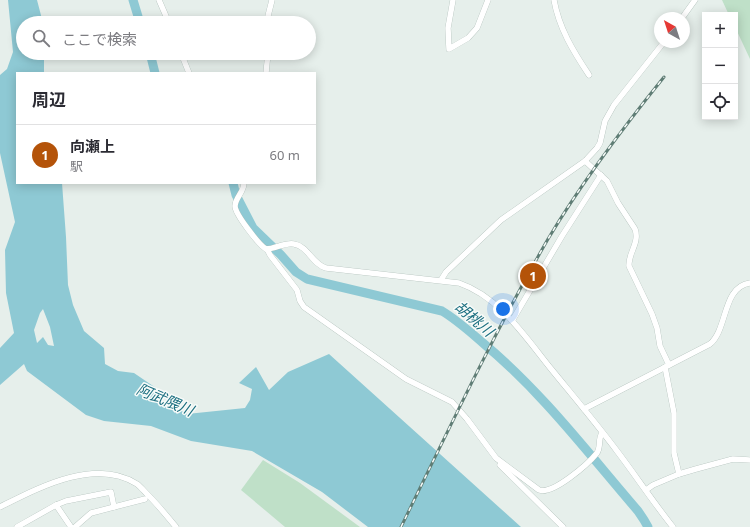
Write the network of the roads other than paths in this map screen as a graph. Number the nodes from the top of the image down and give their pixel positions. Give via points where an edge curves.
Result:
1 (159, 0) edge
2 (272, 0) edge
3 (453, 0) edge
4 (488, 0) edge
5 (554, 0) edge
6 (695, 0) edge
7 (686, 12) edge
8 (165, 16) edge
9 (268, 16) edge
10 (659, 48) edge
11 (184, 60) edge
12 (267, 60) edge
13 (189, 72) edge
14 (266, 72) edge
15 (589, 75) dead end
16 (585, 161) junction
17 (601, 175) junction
18 (244, 184) edge
19 (269, 249) junction
20 (441, 280) junction
21 (750, 283) edge
22 (512, 321) junction
23 (667, 366) junction
24 (584, 409) junction
25 (602, 433) junction
26 (496, 458) junction
27 (750, 460) edge
28 (679, 474) junction
29 (646, 490) junction
30 (145, 499) dead end
31 (56, 505) junction
32 (0, 507) edge
33 (114, 507) junction
34 (17, 527) edge
35 (71, 527) edge
36 (75, 527) edge
37 (176, 527) edge
38 (563, 527) edge
39 (673, 527) edge

1 - 8 street
2 - 9 street
3 - 4 street via 448,28 449,49 468,38 477,28
5 - 15 street via 558,20 566,38
6 - 7 street
10 - 16 street via 614,105 605,121 597,148
11 - 13 street
12 - 14 street
16 - 17 street
16 - 20 street via 501,220 446,272
17 - 22 street
17 - 23 street via 637,233 629,266 652,314
18 - 19 street via 236,202 236,209 259,244
19 - 20 street via 290,243 299,245 317,264 326,268
19 - 26 street via 270,255 297,290 304,307 406,379 452,402
20 - 22 street via 469,287
21 - 23 street via 733,293 718,334 712,343
22 - 24 street
23 - 24 street
23 - 28 street via 674,414 674,453
24 - 25 street
25 - 26 street via 596,453 562,484 547,492 536,489
25 - 29 street
26 - 38 street
27 - 28 street via 734,459
28 - 29 street
29 - 39 street
30 - 33 street
31 - 33 street via 111,492
31 - 34 street
31 - 35 street
32 - 37 street via 49,484 70,478 113,474 137,484
33 - 36 street via 91,513

